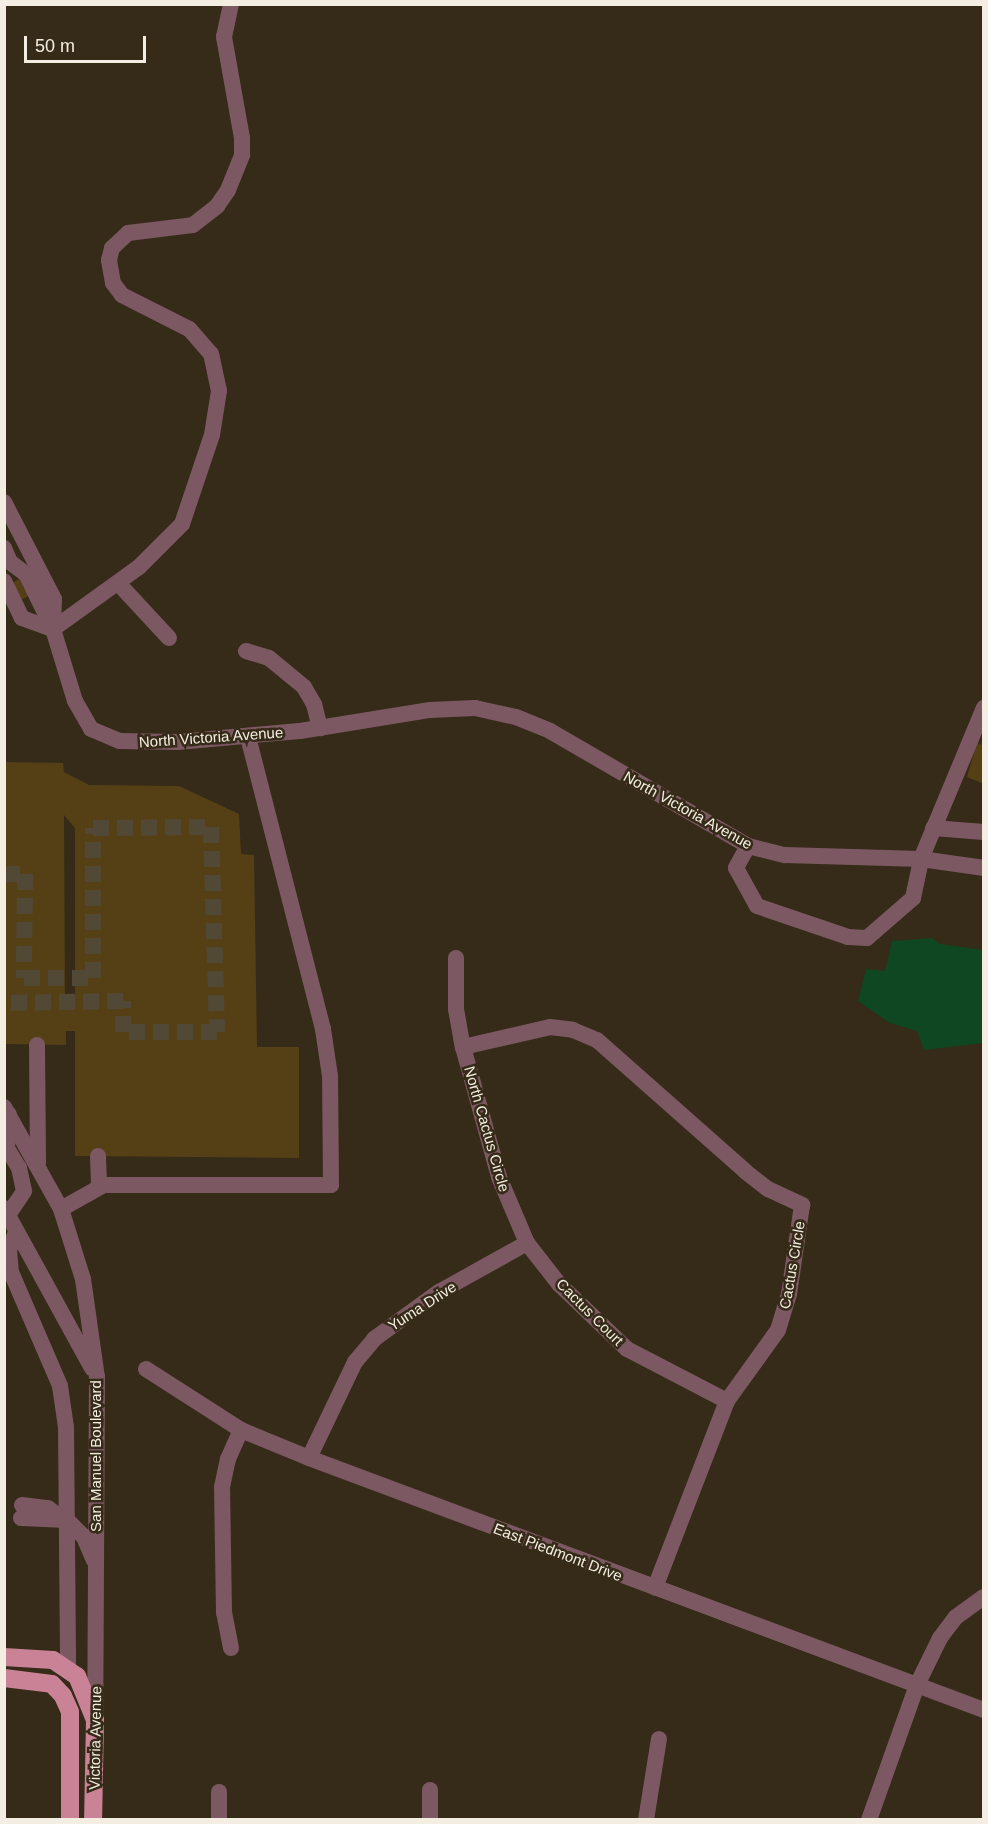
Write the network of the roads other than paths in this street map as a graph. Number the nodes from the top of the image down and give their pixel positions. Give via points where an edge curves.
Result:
1 (231, 4) edge
2 (5, 503) edge
3 (7, 555) edge
4 (4, 580) edge
5 (118, 583) junction
6 (53, 629) junction
7 (169, 638) dead end
8 (246, 651) dead end
9 (984, 708) edge
10 (320, 728) junction
11 (248, 736) junction
12 (933, 828) junction
13 (984, 832) edge
14 (748, 846) junction
15 (921, 859) junction
16 (984, 868) edge
17 (456, 958) dead end
18 (37, 1045) dead end
19 (463, 1047) junction
20 (7, 1110) edge
21 (98, 1156) dead end
22 (38, 1164) junction
23 (99, 1187) junction
24 (61, 1209) junction
25 (6, 1211) edge
26 (16, 1232) junction
27 (527, 1243) junction
28 (146, 1369) dead end
29 (97, 1377) junction
30 (727, 1401) junction
31 (241, 1430) junction
32 (309, 1458) junction
33 (22, 1512) dead end
34 (64, 1518) junction
35 (97, 1566) junction
36 (655, 1588) junction
37 (984, 1597) edge
38 (231, 1648) dead end
39 (4, 1657) edge
40 (97, 1657) joint
41 (60, 1663) junction
42 (4, 1678) edge
43 (917, 1685) junction
44 (984, 1710) edge
45 (95, 1720) junction
46 (659, 1739) dead end
47 (430, 1790) dead end
48 (219, 1792) dead end
49 (69, 1820) edge
50 (93, 1820) edge
51 (219, 1820) edge
52 (430, 1820) edge
53 (646, 1820) edge
54 (869, 1820) edge

1 - 5 street via 225,45 242,155 228,190 217,206 193,225 128,233 112,248 109,260 113,283 122,295 189,329 201,340 216,368 219,391 212,435 182,524
2 - 6 street via 54,599
3 - 4 street
3 - 6 street via 26,574
4 - 6 street via 22,618
5 - 6 street
5 - 7 street
6 - 11 street, North Victoria Avenue via 75,701 91,729 119,741 141,744
8 - 10 street via 269,658 304,687 314,704
9 - 12 street
10 - 11 street, North Victoria Avenue
10 - 14 street, North Victoria Avenue via 430,710 475,708 516,717 550,731
11 - 23 street via 323,1029 330,1076 331,1185
12 - 13 street
12 - 15 street
14 - 15 street, North Victoria Avenue via 785,855
14 - 15 street via 736,868 757,906 848,937 867,938 913,898
15 - 16 street, North Victoria Avenue
17 - 19 street, North Cactus Circle via 456,1009
18 - 22 street
19 - 27 street, North Cactus Circle via 499,1177
19 - 30 street, Cactus Circle via 550,1027 573,1030 597,1040 746,1172 768,1189 802,1205 789,1294 778,1330
20 - 22 street
20 - 25 street via 7,1148 19,1168 24,1191
21 - 23 street
22 - 24 street
23 - 24 street
24 - 29 street via 83,1279
25 - 26 street, San Manuel Boulevard
26 - 29 street, San Manuel Boulevard
26 - 34 street via 9,1250 11,1272 60,1386 66,1427
27 - 30 street, Cactus Court via 560,1284 627,1349 682,1382
27 - 32 street, Yuma Drive via 439,1292 374,1339 355,1362
28 - 31 street, East Piedmont Drive
29 - 35 street, San Manuel Boulevard
30 - 36 street, Cactus Circle
31 - 32 street, East Piedmont Drive
31 - 38 street via 228,1459 222,1487 224,1613
32 - 36 street, East Piedmont Drive
33 - 34 street via 46,1520
34 - 35 street via 84,1537
34 - 41 street
35 - 40 street, San Manuel Boulevard
36 - 43 street, East Piedmont Drive
37 - 43 street via 956,1617 940,1638
39 - 41 main road
40 - 45 street, Victoria Avenue
41 - 45 main road via 77,1676
42 - 49 main road, Victoria Avenue via 52,1684 63,1696 70,1712
43 - 44 street, East Piedmont Drive
43 - 54 street
45 - 50 main road, Victoria Avenue
46 - 53 street
47 - 52 street
48 - 51 street

